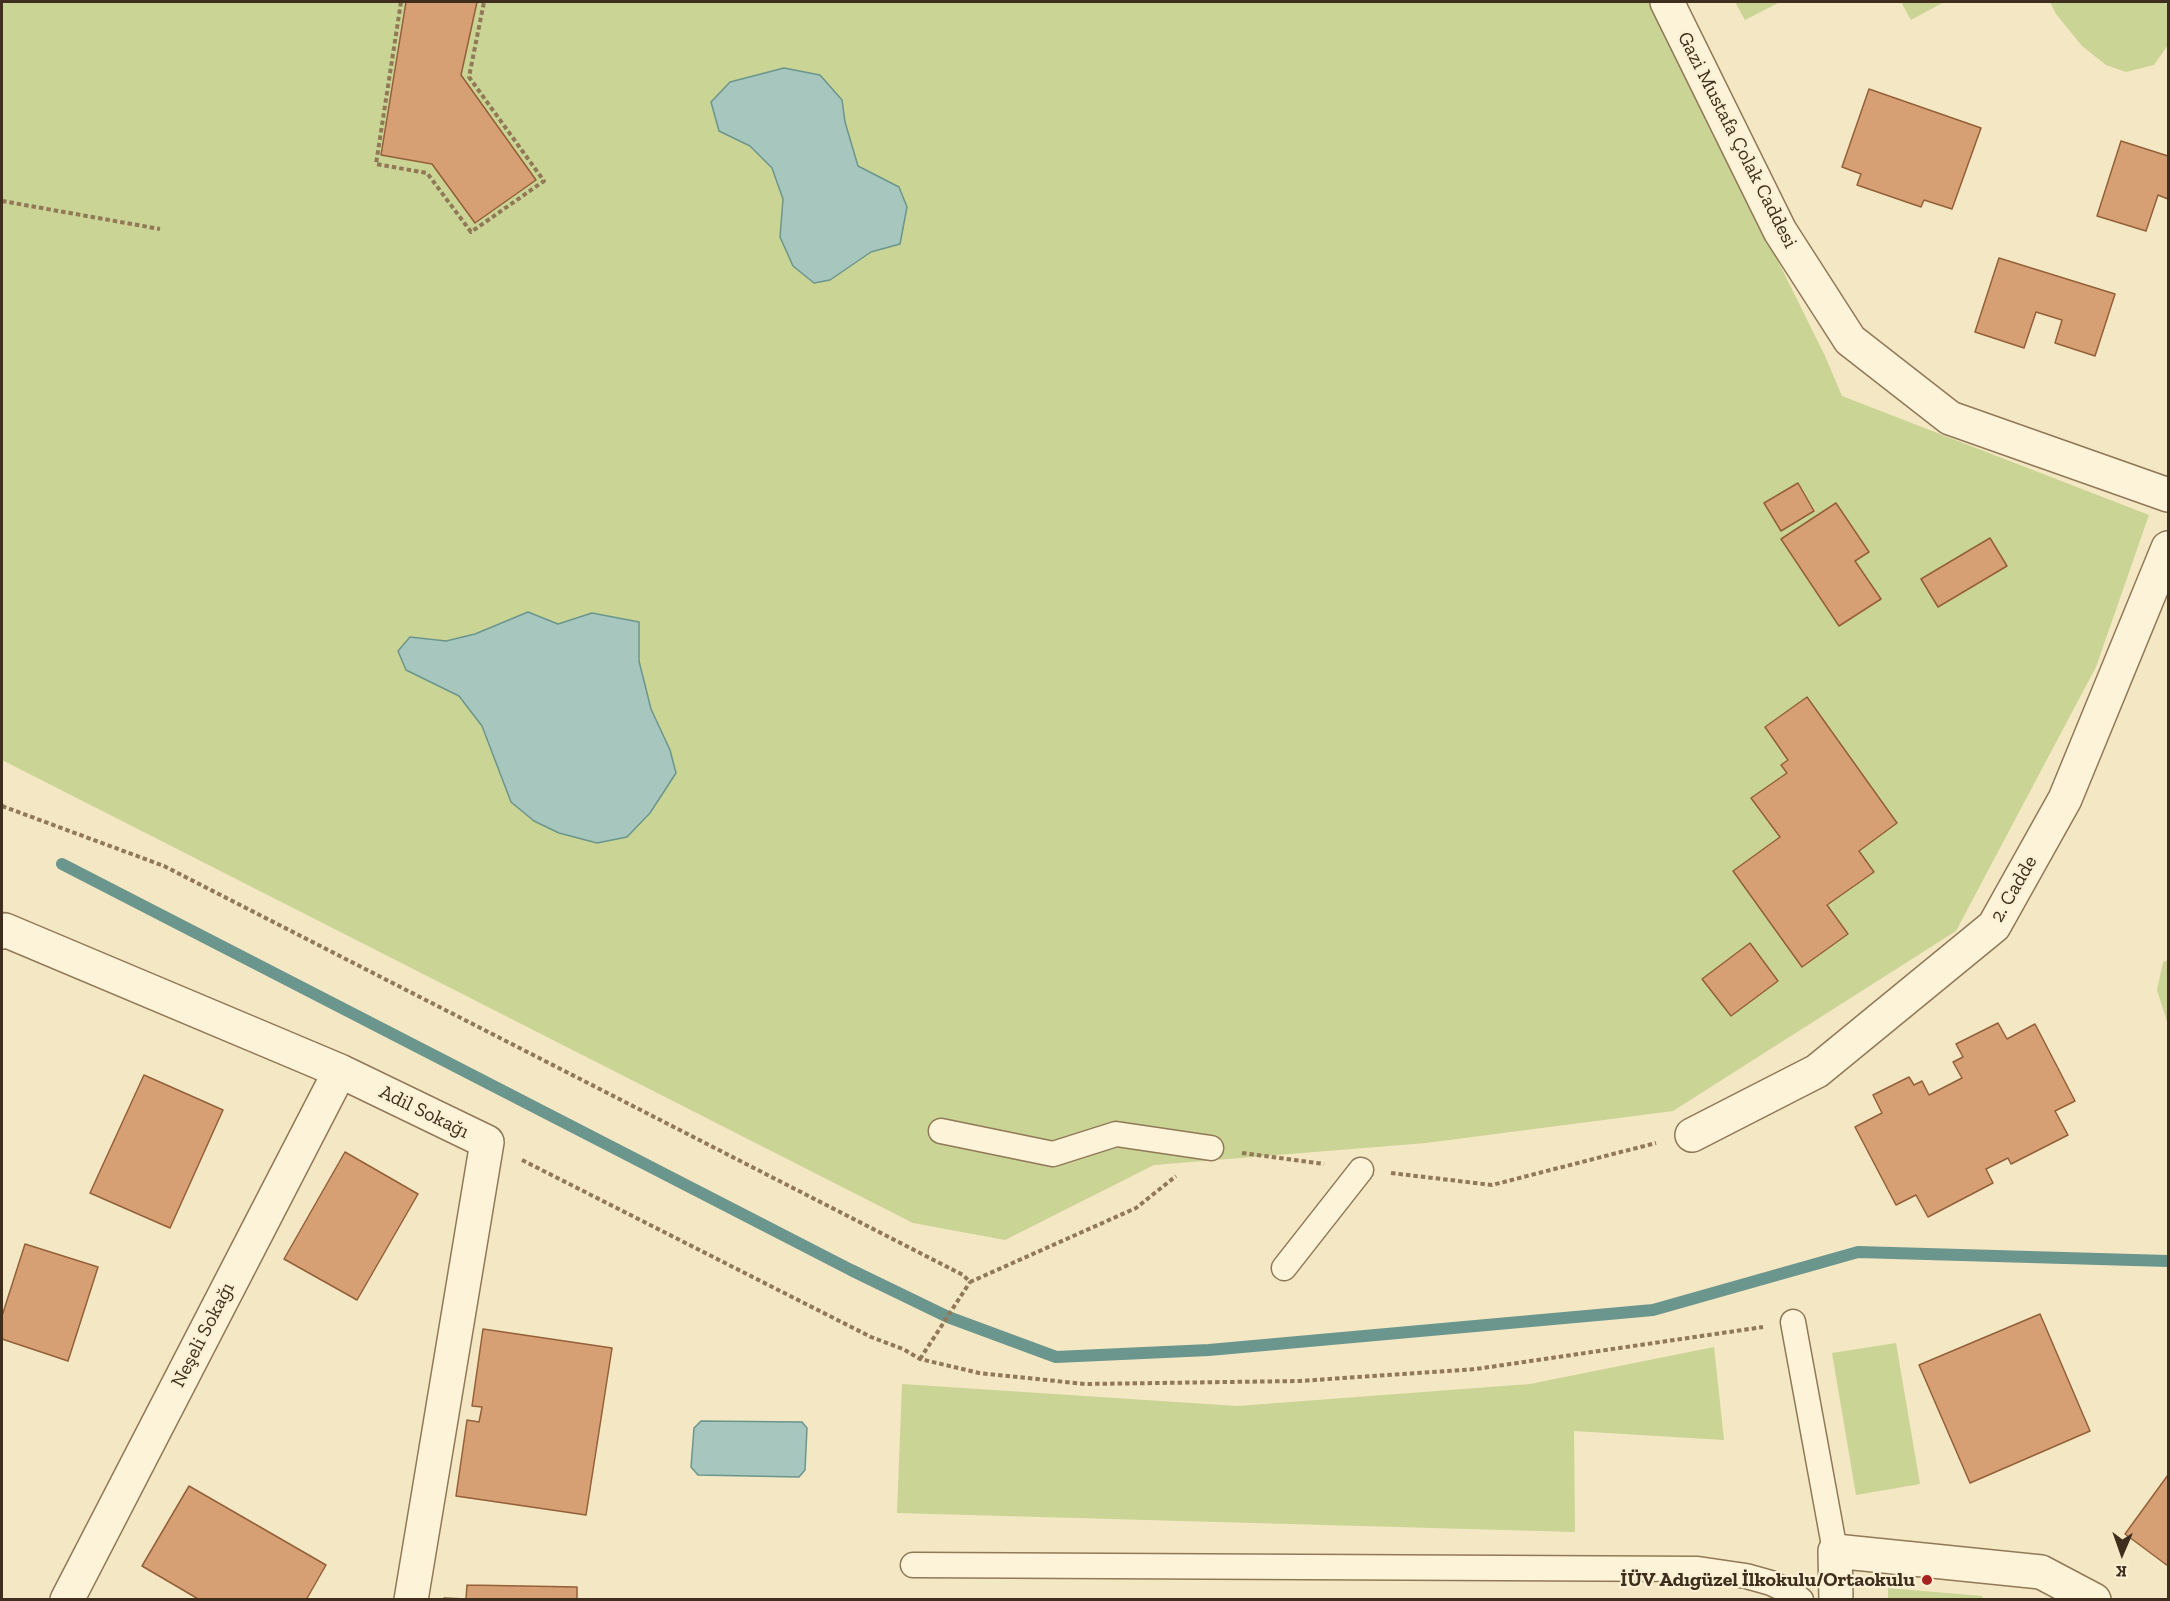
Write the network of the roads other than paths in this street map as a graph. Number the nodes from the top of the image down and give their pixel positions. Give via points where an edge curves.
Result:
1 (1667, 2) edge
2 (2169, 495) edge
3 (2169, 548) edge
4 (2, 932) edge
5 (340, 1071) junction
6 (941, 1131) dead end
7 (1692, 1134) road end
8 (1211, 1148) road end
9 (1361, 1170) road end
10 (1284, 1268) dead end
11 (1794, 1322) road end
12 (1835, 1551) junction
13 (913, 1565) dead end
14 (67, 1599) edge
15 (411, 1599) edge
16 (1802, 1599) edge
17 (1836, 1599) edge
18 (2094, 1599) edge

1 - 2 street, Gazi Mustafa Çolak Caddesi via 1780,231 1850,340 1950,418
3 - 7 street, 2. Cadde via 2065,800 1994,926 1817,1071
4 - 5 street, Adil Sokağı
5 - 14 street, Neşeli Sokağı
5 - 15 street, Adil Sokağı via 487,1142
6 - 8 lane via 1053,1154 1116,1134
9 - 10 lane
11 - 12 lane
12 - 17 street
12 - 18 street via 2041,1572
13 - 16 lane via 1698,1569 1762,1581

